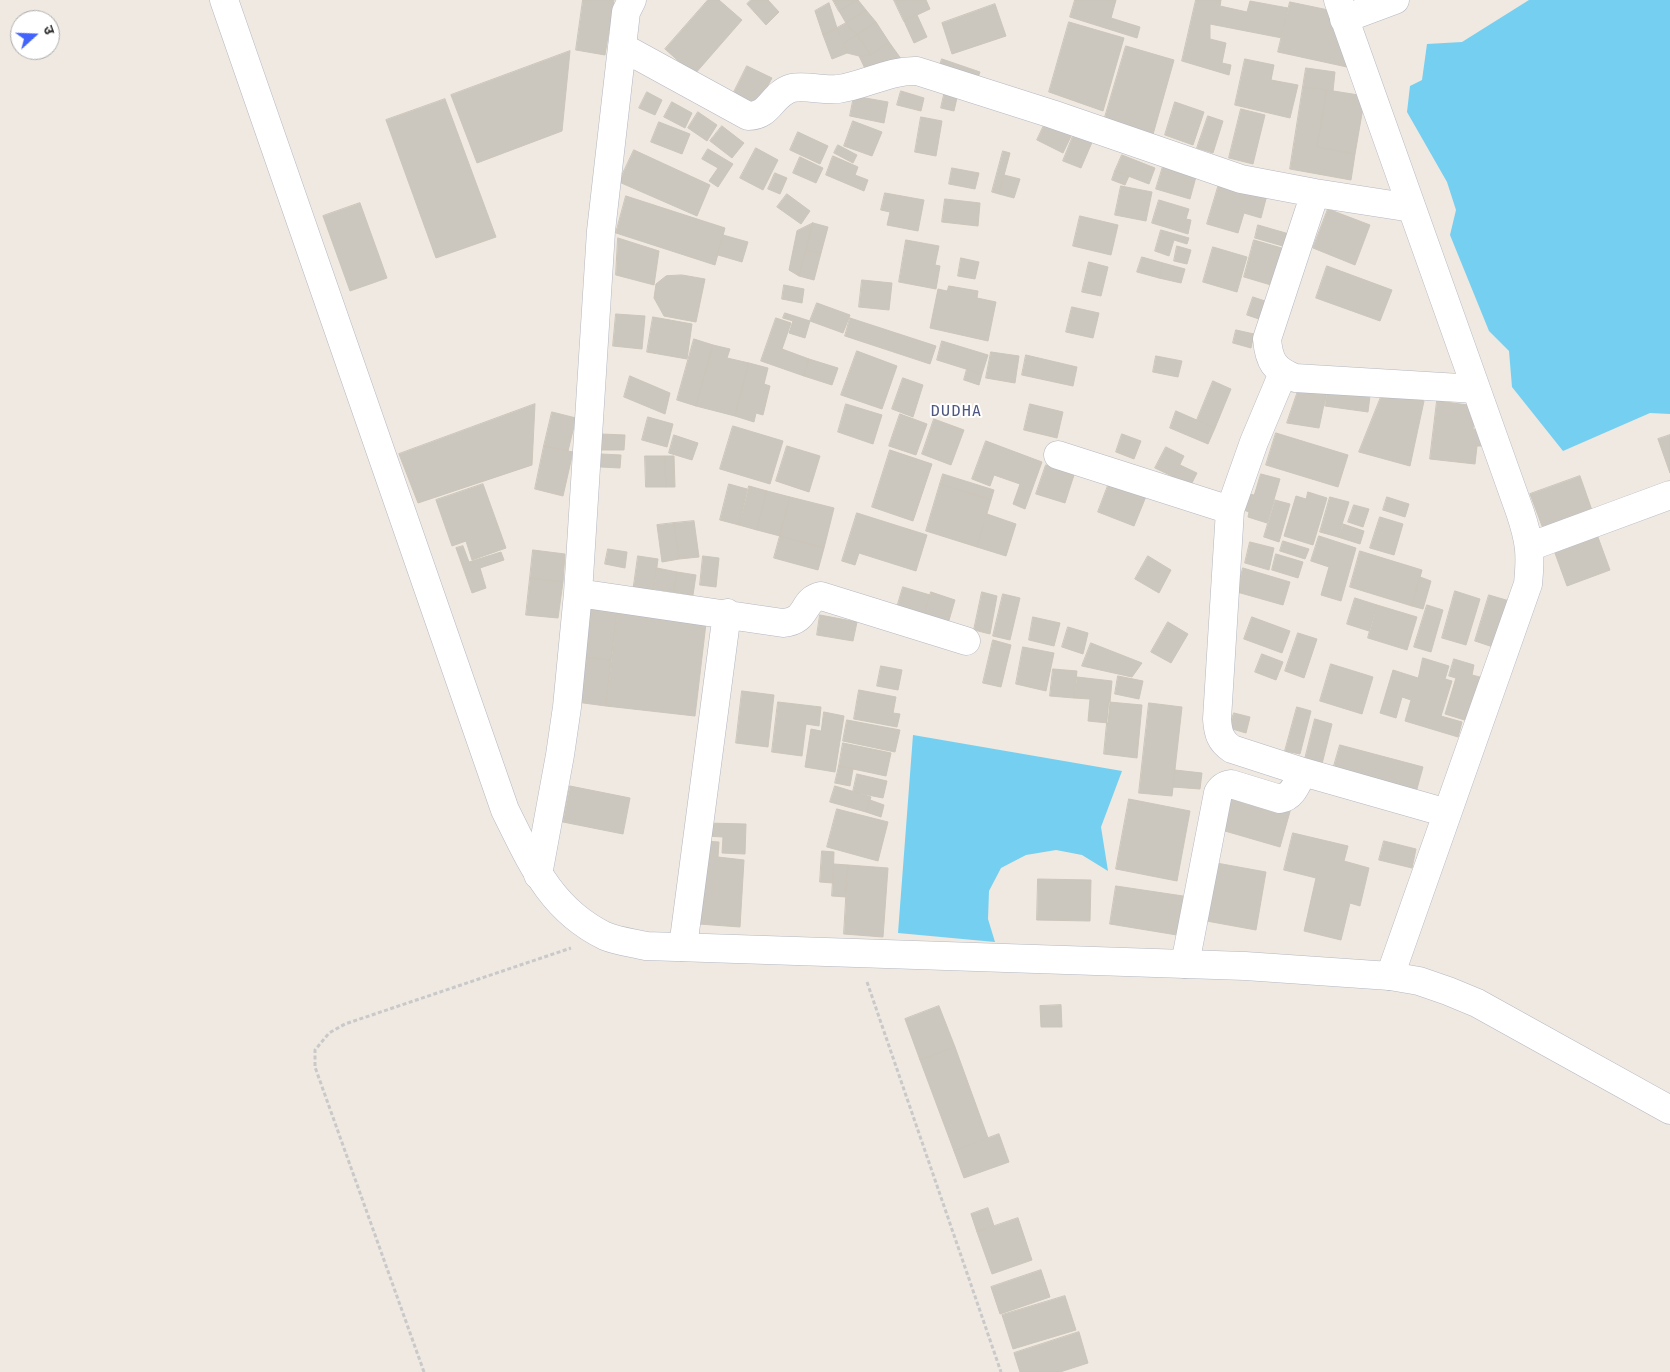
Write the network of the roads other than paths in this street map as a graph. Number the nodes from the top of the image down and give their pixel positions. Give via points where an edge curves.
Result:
1 (224, 0) edge
2 (632, 0) edge
3 (1395, 0) edge
4 (1341, 10) edge
5 (622, 47) junction
6 (1314, 193) junction
7 (1412, 208) junction
8 (1283, 373) junction
9 (1476, 389) junction
10 (1058, 455) dead end
11 (1670, 496) edge
12 (1230, 510) junction
13 (1529, 547) junction
14 (578, 593) junction
15 (727, 614) junction
16 (966, 641) dead end
17 (1303, 772) junction
18 (1447, 814) junction
19 (538, 874) junction
20 (683, 946) junction
21 (1185, 964) junction
22 (1390, 976) junction
23 (1670, 1110) edge

1 - 19 street via 505,810
2 - 5 street via 626,12
3 - 4 street
4 - 7 street
5 - 6 street via 748,116 763,112 778,95 794,88 851,87 903,70 917,71 1241,179
5 - 14 street via 601,231
6 - 7 street
6 - 8 street via 1267,339 1273,364
7 - 9 street
8 - 9 street via 1295,378
8 - 12 street
9 - 13 street via 1525,527
10 - 12 street
11 - 13 street
12 - 17 street via 1218,733 1223,743 1232,749
13 - 18 street via 1528,584
14 - 15 street
14 - 19 street via 567,707
15 - 16 street via 790,622 798,619 810,601 821,596
15 - 20 street
17 - 18 street
17 - 21 street via 1293,792 1280,799 1231,784 1220,789
18 - 22 street
19 - 20 street via 572,916 606,936 646,946
20 - 21 street
21 - 22 street
22 - 23 street via 1441,988 1477,1003

